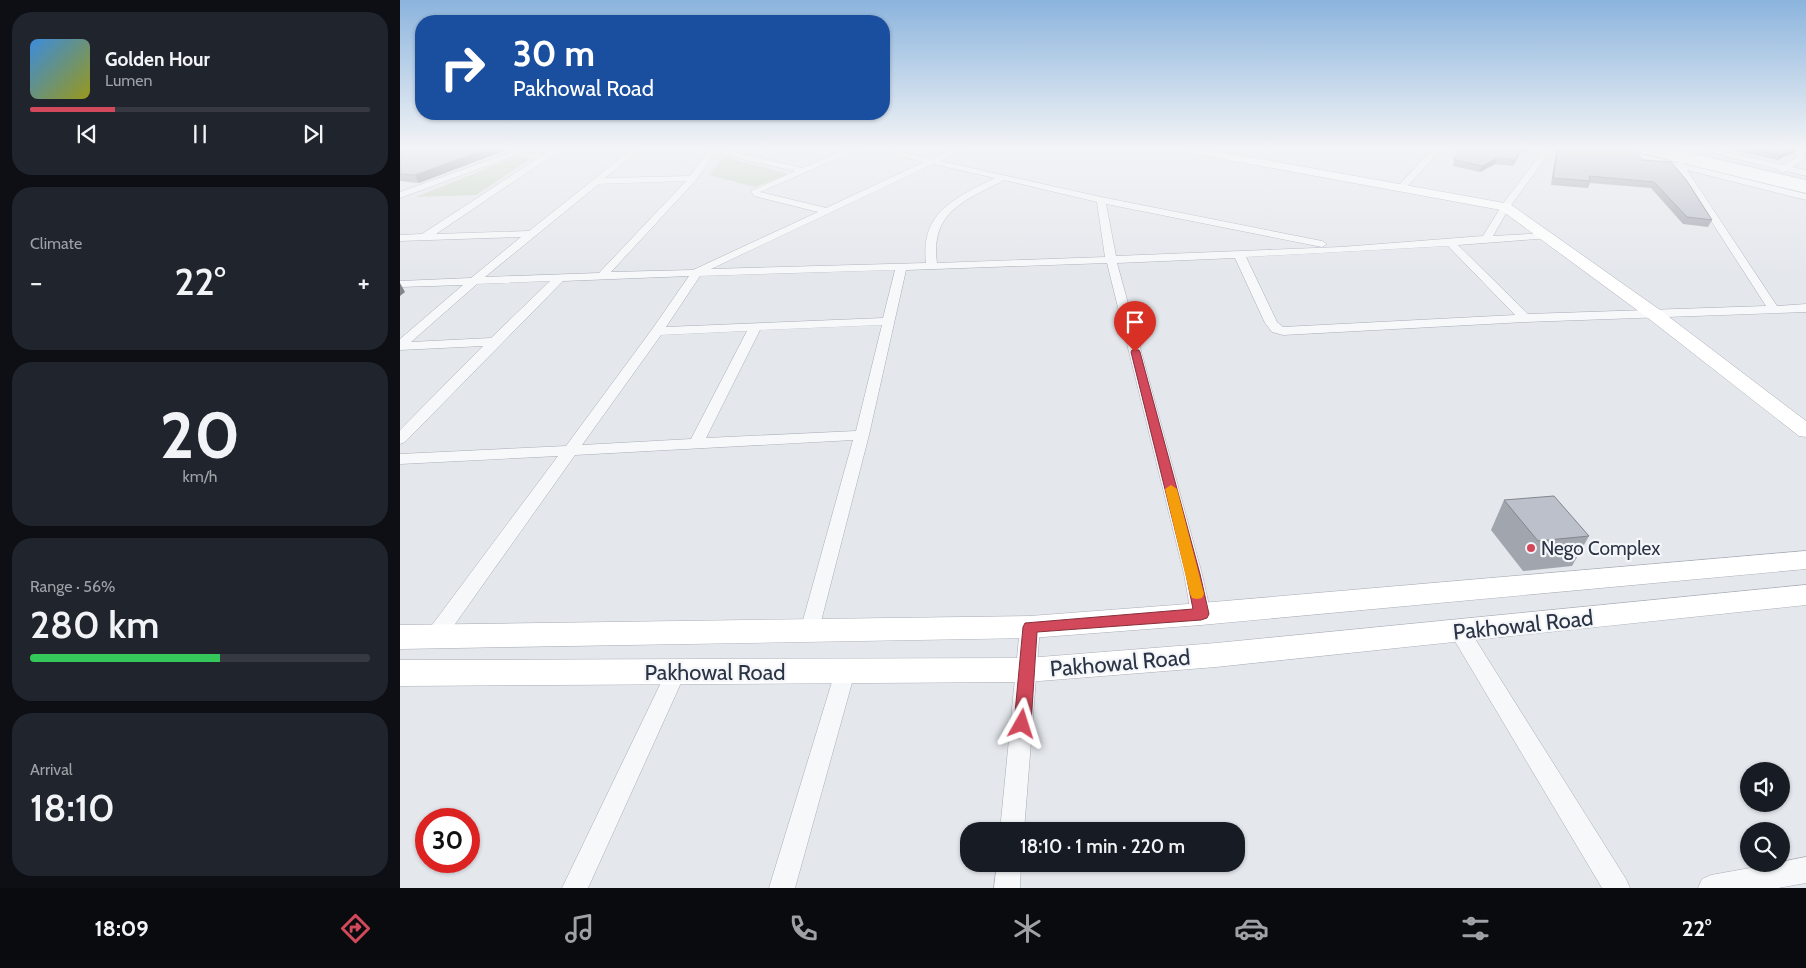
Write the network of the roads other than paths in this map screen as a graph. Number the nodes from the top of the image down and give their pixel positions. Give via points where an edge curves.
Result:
1 (495, 190) edge
2 (585, 190) edge
3 (682, 190) edge
4 (756, 190) edge
5 (871, 190) edge
6 (979, 190) edge
7 (1058, 190) edge
8 (1414, 190) edge
9 (1517, 190) edge
10 (1698, 190) edge
11 (1101, 200) junction
12 (1505, 207) junction
13 (827, 211) junction
14 (531, 234) junction
15 (1546, 236) junction
16 (400, 238) edge
17 (424, 238) junction
18 (1486, 240) junction
19 (1450, 242) junction
20 (1346, 249) junction
21 (1239, 254) junction
22 (1111, 260) junction
23 (932, 266) junction
24 (901, 267) junction
25 (697, 272) junction
26 (604, 275) junction
27 (560, 277) junction
28 (475, 280) junction
29 (400, 284) edge
30 (1806, 308) edge
31 (1774, 310) junction
32 (1654, 314) junction
33 (1525, 318) junction
34 (888, 321) junction
35 (755, 327) junction
36 (657, 331) junction
37 (494, 342) junction
38 (400, 346) edge
39 (1806, 431) edge
40 (862, 435) junction
41 (400, 439) edge
42 (696, 444) junction
43 (571, 450) junction
44 (400, 459) edge
45 (1806, 560) edge
46 (1806, 595) edge
47 (1201, 614) junction
48 (1030, 627) junction
49 (810, 632) junction
50 (1460, 632) junction
51 (436, 635) junction
52 (400, 636) edge
53 (1027, 670) junction
54 (676, 672) junction
55 (845, 672) junction
56 (400, 673) edge
57 (1013, 822) edge
58 (1806, 870) edge
59 (1008, 872) edge
60 (1766, 882) edge
61 (575, 888) edge
62 (782, 888) edge
63 (1007, 888) edge
64 (1617, 888) edge
65 (1710, 888) edge

1 - 17 street
2 - 14 street
3 - 26 street
4 - 13 street via 754,192
5 - 13 street
6 - 23 street via 943,211 932,229 929,254
7 - 11 street
8 - 12 street
9 - 12 street
10 - 31 street
11 - 20 street
11 - 22 street
12 - 15 street
12 - 18 street
13 - 25 street
14 - 17 street
14 - 28 street
15 - 18 street
15 - 32 street
16 - 17 street
18 - 19 street
19 - 20 street
19 - 33 street
20 - 21 street
21 - 22 street
21 - 33 street via 1271,323 1284,331
22 - 23 street
22 - 47 street
23 - 24 street
24 - 25 street
24 - 34 street
25 - 26 street
25 - 36 street
26 - 27 street
27 - 28 street
27 - 37 street
28 - 29 street
28 - 38 street
30 - 31 street
31 - 32 street
32 - 33 street
32 - 39 street
34 - 35 street
34 - 40 street
35 - 36 street
35 - 42 street
36 - 43 street
37 - 38 street
37 - 41 street
40 - 42 street
40 - 49 street
42 - 43 street
43 - 44 street
43 - 51 street
45 - 47 street, Pakhowal Road
46 - 50 street, Pakhowal Road
47 - 48 street, Pakhowal Road
48 - 49 street, Pakhowal Road
48 - 53 street
49 - 51 street, Pakhowal Road
50 - 53 street, Pakhowal Road
50 - 64 street
51 - 52 street, Pakhowal Road
53 - 55 street, Pakhowal Road
53 - 57 street
54 - 55 street, Pakhowal Road
54 - 56 street, Pakhowal Road
54 - 61 street
55 - 62 street
58 - 60 street
59 - 63 street
60 - 65 street

